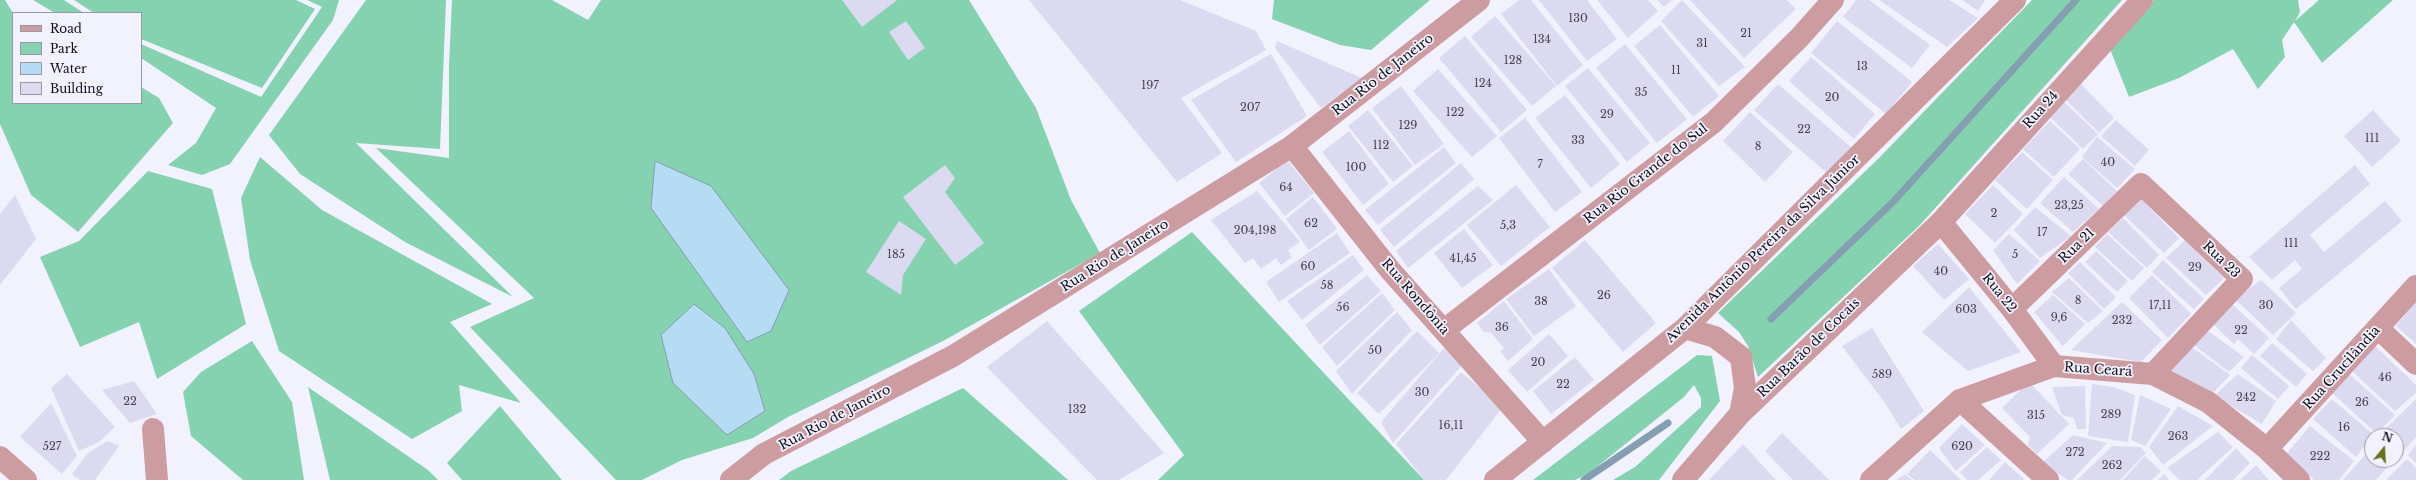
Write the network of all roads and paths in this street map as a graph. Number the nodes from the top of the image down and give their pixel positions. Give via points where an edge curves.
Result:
1 (1479, 0) edge
2 (1833, 0) edge
3 (2015, 0) edge
4 (2142, 0) edge
5 (1292, 146) junction
6 (2141, 184) joint
7 (1941, 222) junction
8 (2416, 286) edge
9 (2012, 309) junction
10 (1685, 328) junction
11 (2378, 328) junction
12 (1444, 330) junction
13 (2416, 364) edge
14 (2054, 366) junction
15 (2153, 374) junction
16 (1960, 400) junction
17 (1740, 414) junction
18 (154, 428) dead end
19 (1543, 442) junction
20 (2267, 449) junction
21 (0, 456) edge
22 (26, 480) edge
23 (157, 480) edge
24 (731, 480) edge
25 (1495, 480) edge
26 (1683, 480) edge
27 (1870, 480) edge
28 (2048, 480) edge
29 (2299, 480) edge

1 - 5 street, Rua Rio de Janeiro
2 - 12 street, Rua Rio Grande do Sul via 1800,37 1714,122
3 - 10 street, Avenida Antônio Pereira da Silva Júnior
4 - 7 street, Rua 24
5 - 12 street, Rua Rondônia via 1390,270
5 - 24 street, Rua Rio de Janeiro via 953,356 764,454
6 - 9 street, Rua 21
6 - 15 street, Rua 23 via 2242,279
7 - 9 street, Rua 22
7 - 17 street, Rua Barão de Cocais
8 - 11 street, Rua Crucilândia
9 - 14 street, Rua 22
10 - 17 street via 1715,337 1740,357 1745,388
10 - 19 street, Avenida Antônio Pereira da Silva Júnior
11 - 13 street
11 - 20 street, Rua Crucilândia
12 - 19 street, Rua Rondônia
14 - 15 street, Rua Ceará
14 - 16 street, Rua Ceará
15 - 20 street, Rua Ceará via 2208,402
16 - 27 street, Rua Ceará
16 - 28 street
17 - 26 street, Rua Barão de Cocais
18 - 23 street
19 - 25 street, Avenida Antônio Pereira da Silva Júnior
20 - 29 street, Rua Ceará
21 - 22 street

